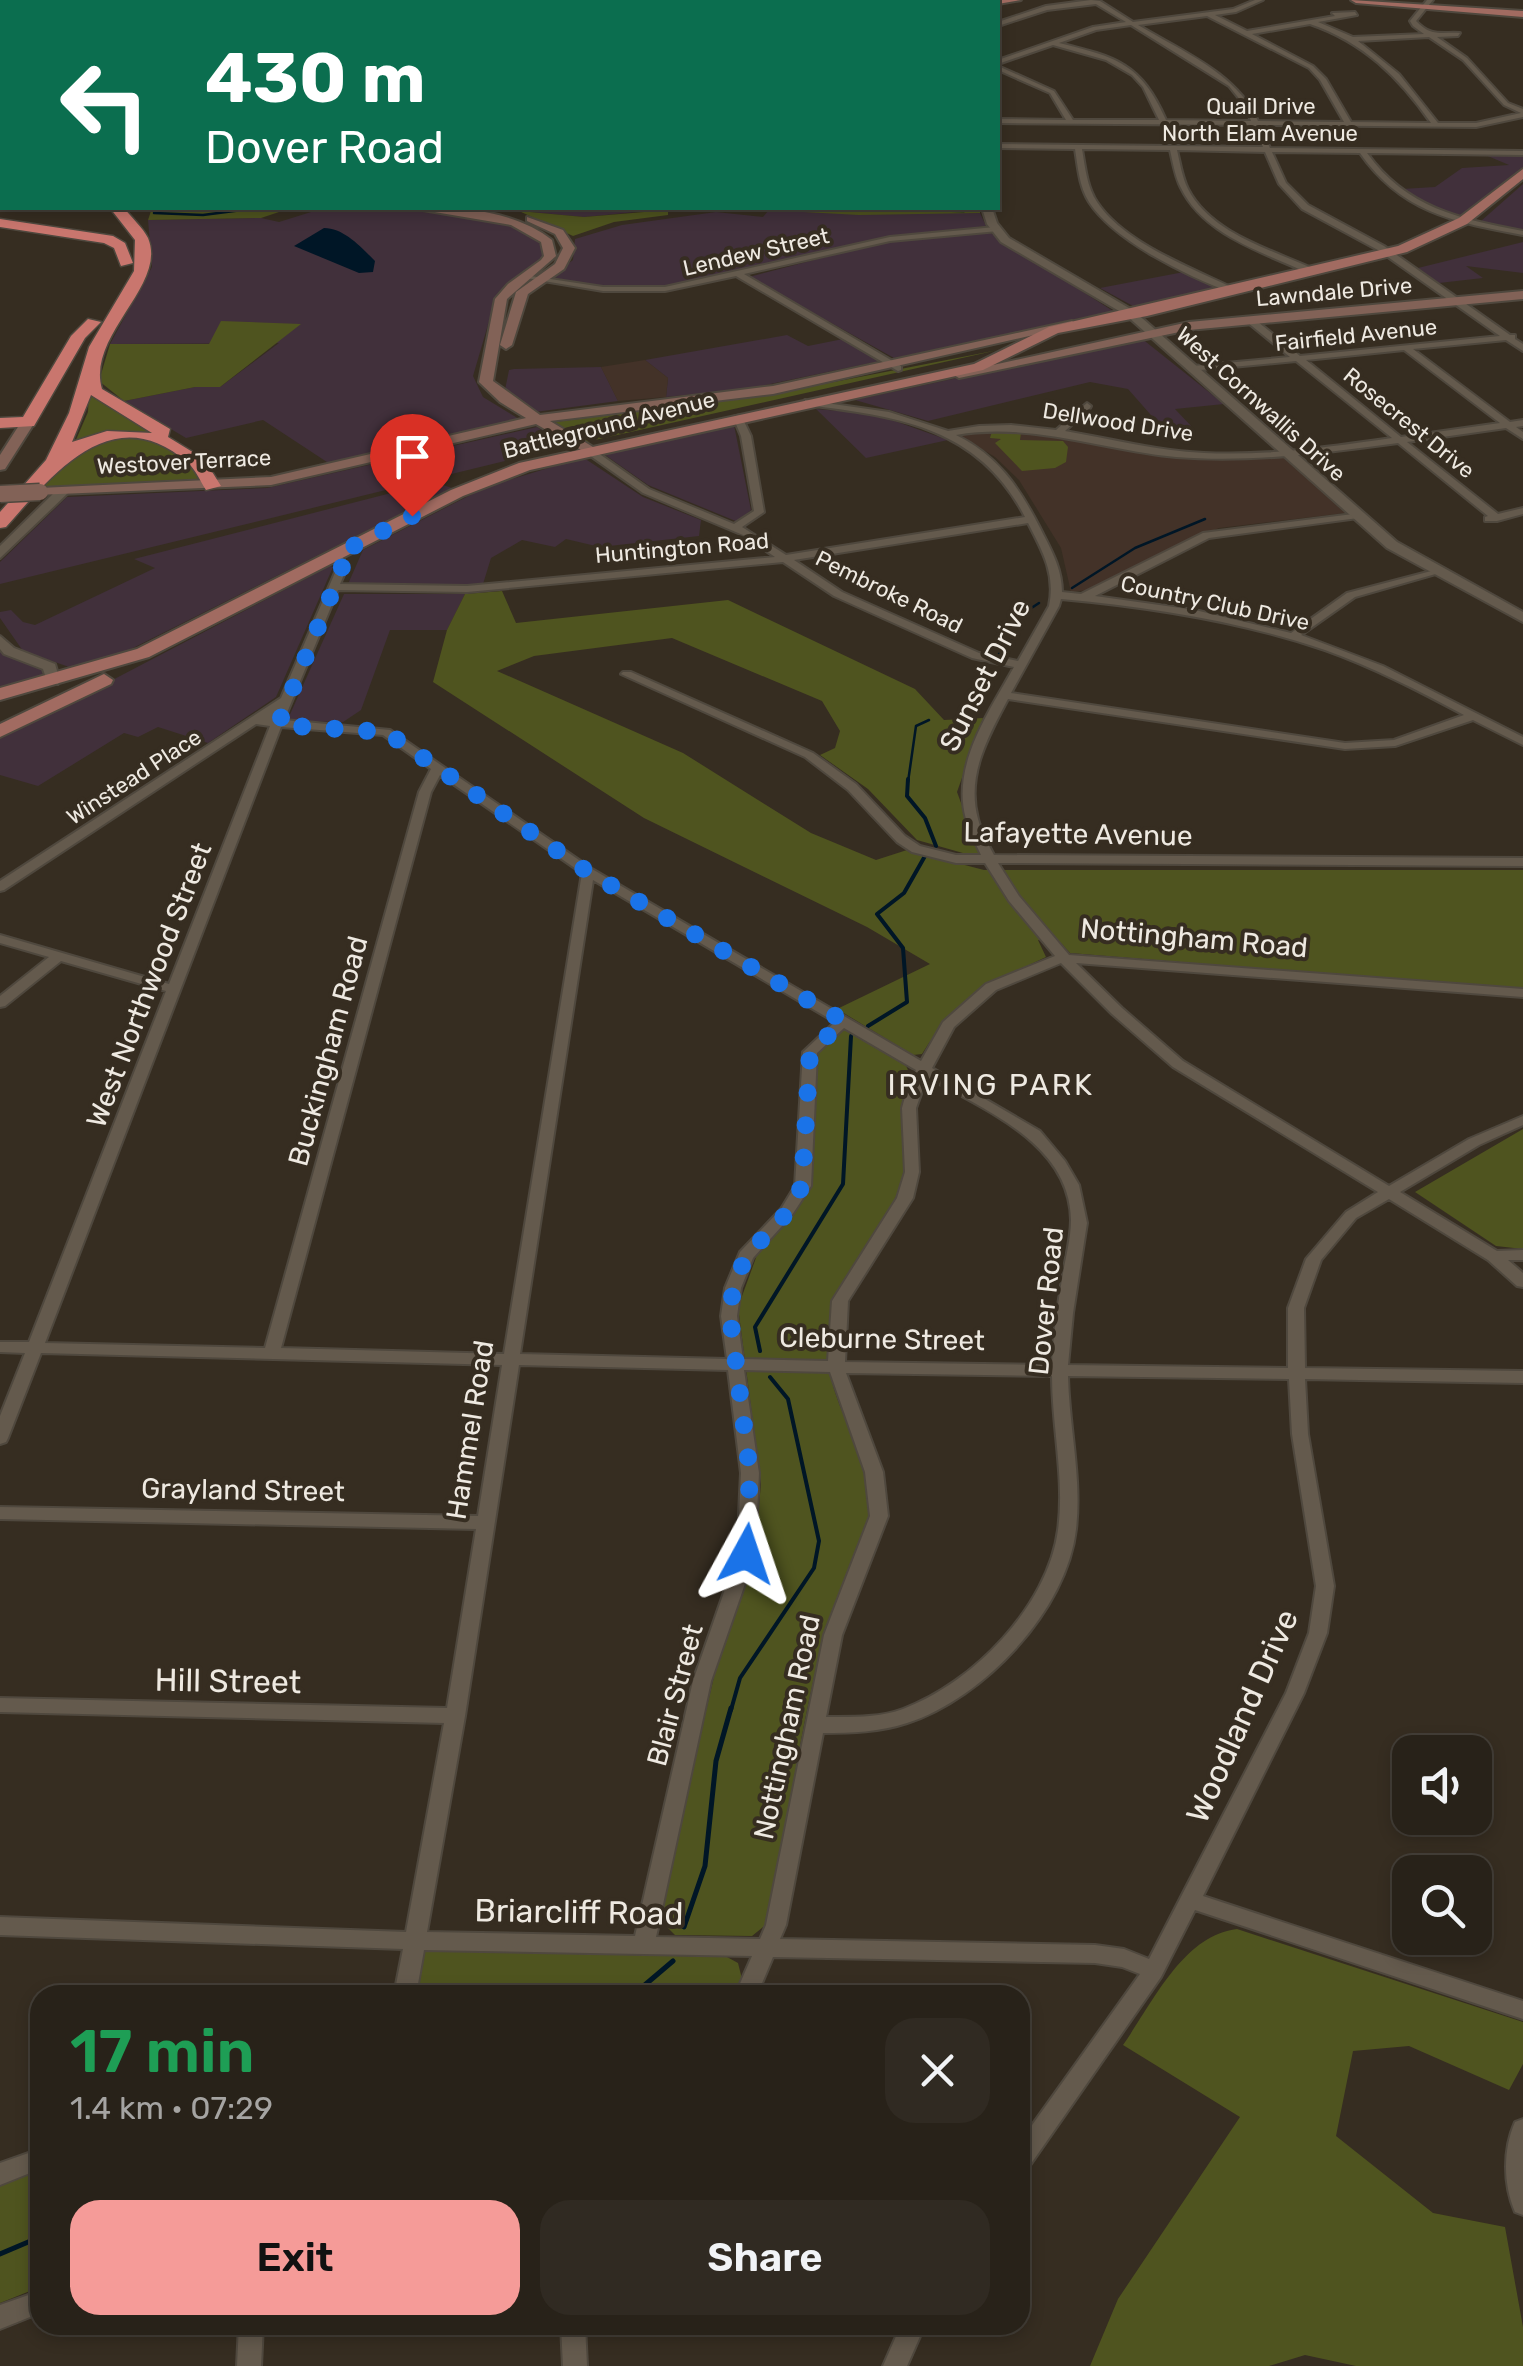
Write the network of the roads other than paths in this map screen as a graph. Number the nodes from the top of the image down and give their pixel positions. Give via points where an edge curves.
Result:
1 (1260, 0) edge
2 (1356, 0) edge
3 (1385, 0) edge
4 (1096, 1) edge
5 (1428, 3) edge
6 (1523, 13) edge
7 (1208, 14) junction
8 (1338, 15) dead end
9 (1130, 22) junction
10 (1311, 22) junction
11 (1000, 23) edge
12 (1248, 32) junction
13 (1458, 34) dead end
14 (1430, 36) junction
15 (1353, 39) junction
16 (1052, 42) junction
17 (1000, 64) edge
18 (1000, 66) edge
19 (1523, 114) edge
20 (1000, 121) edge
21 (1071, 122) junction
22 (1164, 123) junction
23 (1256, 124) junction
24 (1349, 124) junction
25 (1436, 125) junction
26 (1000, 146) edge
27 (1078, 150) junction
28 (1173, 150) junction
29 (1266, 151) junction
30 (1363, 152) junction
31 (1523, 153) edge
32 (1519, 179) edge
33 (104, 210) edge
34 (119, 210) edge
35 (144, 210) dead end
36 (431, 210) edge
37 (482, 210) edge
38 (987, 210) edge
39 (51, 212) dead end
40 (0, 221) edge
41 (1463, 221) junction
42 (995, 228) junction
43 (1523, 233) edge
44 (142, 240) junction
45 (1389, 254) junction
46 (126, 263) junction
47 (1314, 272) junction
48 (740, 275) junction
49 (524, 276) junction
50 (539, 279) junction
51 (1232, 291) junction
52 (1523, 295) edge
53 (1456, 301) junction
54 (1130, 314) junction
55 (1250, 320) junction
56 (93, 322) junction
57 (1072, 325) junction
58 (1150, 332) junction
59 (1523, 336) edge
60 (1508, 338) junction
61 (978, 343) junction
62 (1018, 345) junction
63 (1406, 348) junction
64 (1523, 348) edge
65 (1000, 358) junction
66 (1298, 358) junction
67 (941, 360) junction
68 (893, 366) junction
69 (1193, 369) junction
70 (88, 371) junction
71 (499, 393) junction
72 (826, 398) junction
73 (861, 400) junction
74 (806, 402) junction
75 (1088, 406) dead end
76 (738, 416) junction
77 (538, 419) junction
78 (28, 422) junction
79 (1523, 424) edge
80 (0, 425) edge
81 (1509, 425) junction
82 (1059, 432) junction
83 (946, 434) junction
84 (1523, 436) edge
85 (1397, 438) junction
86 (11, 448) junction
87 (588, 450) junction
88 (1284, 450) junction
89 (54, 462) junction
90 (0, 466) edge
91 (212, 486) junction
92 (64, 491) junction
93 (0, 494) edge
94 (0, 504) edge
95 (1523, 511) edge
96 (1358, 516) junction
97 (1031, 519) junction
98 (0, 523) edge
99 (736, 527) junction
100 (0, 554) edge
101 (338, 554) junction
102 (784, 558) junction
103 (1435, 570) junction
104 (334, 588) junction
105 (1058, 595) junction
106 (1084, 598) junction
107 (1523, 618) edge
108 (1292, 637) junction
109 (0, 640) edge
110 (136, 658) junction
111 (1022, 664) junction
112 (626, 674) dead end
113 (51, 685) junction
114 (0, 694) edge
115 (1007, 696) junction
116 (287, 697) junction
117 (0, 702) edge
118 (0, 716) edge
119 (1473, 716) junction
120 (257, 721) junction
121 (278, 725) junction
122 (0, 729) edge
123 (1523, 742) edge
124 (438, 767) junction
125 (994, 862) junction
126 (1523, 862) edge
127 (588, 872) junction
128 (0, 887) edge
129 (0, 940) edge
130 (59, 956) junction
131 (1061, 958) junction
132 (173, 989) junction
133 (1523, 994) edge
134 (0, 1003) edge
135 (844, 1021) junction
136 (925, 1067) junction
137 (1523, 1120) edge
138 (1388, 1192) junction
139 (1523, 1255) edge
140 (1494, 1256) junction
141 (1523, 1282) edge
142 (0, 1346) edge
143 (34, 1347) junction
144 (272, 1351) junction
145 (511, 1356) junction
146 (738, 1362) junction
147 (836, 1367) junction
148 (1060, 1370) junction
149 (1296, 1374) junction
150 (1523, 1377) edge
151 (0, 1438) edge
152 (0, 1513) edge
153 (486, 1522) junction
154 (0, 1706) edge
155 (455, 1716) junction
156 (815, 1724) junction
157 (1193, 1901) junction
158 (0, 1926) edge
159 (418, 1941) junction
160 (642, 1946) junction
161 (768, 1947) junction
162 (1154, 1972) junction
163 (407, 1985) edge
164 (751, 1985) edge
165 (1523, 2010) edge
166 (1523, 2129) edge
167 (1030, 2146) edge
168 (30, 2162) edge
169 (0, 2174) edge
170 (1523, 2204) edge
171 (30, 2306) edge
172 (0, 2317) edge
173 (251, 2335) edge
174 (573, 2335) edge
175 (909, 2335) edge
176 (249, 2366) edge
177 (575, 2366) edge
178 (895, 2366) edge

1 - 7 street
2 - 5 main road
3 - 5 main road
4 - 9 street
4 - 11 street
5 - 6 main road
5 - 14 street via 1414,23
7 - 9 street
7 - 12 street
8 - 10 street
9 - 16 street
9 - 23 street via 1222,77
10 - 12 street
10 - 15 street
12 - 24 street via 1318,73
13 - 14 street
14 - 15 street
14 - 19 street
15 - 25 street via 1400,74
16 - 17 street
16 - 22 street via 1138,76 1151,89
18 - 21 street via 1052,92
19 - 25 street, Quail Drive via 1483,125
20 - 21 street, Quail Drive
21 - 22 street, Quail Drive
22 - 23 street, Quail Drive
23 - 24 street, Quail Drive
23 - 29 street
24 - 25 street, Quail Drive
26 - 27 street, North Elam Avenue
27 - 28 street, North Elam Avenue
27 - 51 street via 1087,190 1104,215
28 - 29 street, North Elam Avenue
28 - 47 street via 1184,189 1205,214
29 - 30 street, North Elam Avenue
29 - 45 street via 1305,207
30 - 31 street, North Elam Avenue
30 - 41 street via 1402,194
32 - 41 main road, Battleground Avenue
33 - 46 highway via 125,235
34 - 44 highway
35 - 44 highway
36 - 49 main road via 536,232 550,256
37 - 50 main road via 559,232 567,256
38 - 42 street, West Cornwallis Drive
39 - 40 highway
40 - 46 highway via 108,239 120,246
41 - 43 street
41 - 45 main road, Battleground Avenue
42 - 48 street, Lendew Street via 890,239
42 - 54 street, West Cornwallis Drive via 1024,253
44 - 70 highway via 138,278
45 - 47 main road, Battleground Avenue
45 - 53 street
46 - 56 highway
47 - 51 main road, Battleground Avenue
48 - 50 street, Lendew Street via 646,290
48 - 68 street
49 - 50 street, Lendew Street
49 - 71 main road via 507,288 498,307 486,382
50 - 71 main road via 516,306
51 - 54 main road, Battleground Avenue
52 - 53 main road, Lawndale Drive
53 - 55 main road, Lawndale Drive
53 - 60 street
54 - 57 main road, Battleground Avenue
54 - 58 street, West Cornwallis Drive
55 - 58 main road, Lawndale Drive
55 - 66 street, Rosecrest Drive
56 - 78 highway
56 - 94 highway via 56,432
57 - 61 main road, Westover Terrace
57 - 62 main road, Battleground Avenue
58 - 65 main road, Lawndale Drive
58 - 69 street, West Cornwallis Drive
58 - 73 main road, Lawndale Drive
59 - 60 street, Fairfield Avenue
60 - 63 street, Fairfield Avenue
60 - 64 street
61 - 67 main road via 981,349
61 - 68 main road, Westover Terrace
62 - 65 main road, Battleground Avenue
62 - 67 main road, Westover Terrace
63 - 66 street, Fairfield Avenue
63 - 81 street
65 - 72 main road, Battleground Avenue
65 - 73 main road, Battleground Avenue
66 - 69 street, Fairfield Avenue
66 - 85 street, Rosecrest Drive
67 - 68 main road, Westover Terrace
68 - 77 main road, Westover Terrace via 754,393
69 - 88 street, West Cornwallis Drive
70 - 89 highway
70 - 91 highway via 102,396 210,461
71 - 77 main road, Pembroke Road
72 - 73 main road, Battleground Avenue
72 - 74 main road, Battleground Avenue
73 - 74 street, Sunset Drive
73 - 83 street, Sunset Drive
74 - 76 main road, Battleground Avenue
75 - 82 street
76 - 87 main road, Battleground Avenue
76 - 99 street via 760,512
77 - 87 main road, Pembroke Road
77 - 91 main road, Westover Terrace via 271,481
78 - 80 highway
78 - 86 main road
79 - 81 street, Dellwood Drive
80 - 86 main road
81 - 84 street
81 - 85 street, Dellwood Drive
82 - 83 street, Dellwood Drive via 1002,426
82 - 88 street, Dellwood Drive via 1197,456
83 - 97 street, Sunset Drive via 1006,477
85 - 88 street, Dellwood Drive
85 - 95 street, Rosecrest Drive via 1492,519
86 - 90 main road
87 - 99 street, Pembroke Road via 646,492
87 - 101 main road, Battleground Avenue via 502,474
88 - 96 street, West Cornwallis Drive
89 - 91 highway via 92,439 149,436 198,462
89 - 98 highway
91 - 92 main road, Westover Terrace
92 - 93 main road, Westover Terrace, bridge
92 - 100 street
96 - 103 street, West Cornwallis Drive
96 - 106 street via 1207,535
97 - 102 street, Huntington Road
97 - 105 street, Sunset Drive via 1052,559
99 - 102 street, Pembroke Road
101 - 104 street, West Northwood Street via 344,562
101 - 110 main road, Battleground Avenue
102 - 104 street, Huntington Road via 467,589
102 - 111 street, Pembroke Road via 816,582 950,646
103 - 107 street, West Cornwallis Drive
103 - 108 street via 1351,595
104 - 116 street, West Northwood Street
105 - 106 street, Country Club Drive
105 - 111 street, Sunset Drive
106 - 108 street, Country Club Drive
108 - 119 street, Country Club Drive via 1376,667
109 - 113 street
110 - 113 main road
110 - 113 main road, Battleground Avenue
111 - 115 street, Sunset Drive
112 - 125 street, Lafayette Avenue via 809,755 916,849
113 - 114 main road
113 - 117 main road
113 - 122 main road
115 - 119 street via 1345,746 1395,743
115 - 125 street, Sunset Drive via 967,786 969,808
116 - 120 street, Winstead Place
116 - 121 street, West Northwood Street
118 - 122 main road
119 - 123 street, Country Club Drive
120 - 121 street, Dover Road
120 - 128 street, Winstead Place
121 - 124 street, Dover Road via 386,732
121 - 132 street, West Northwood Street
124 - 127 street, Dover Road
124 - 144 street, Buckingham Road
125 - 126 street, Lafayette Avenue
125 - 131 street, Sunset Drive
127 - 135 street, Dover Road
127 - 145 street, Hammel Road
129 - 130 street
130 - 132 street
130 - 134 street
131 - 133 street, Nottingham Road
131 - 136 street, Nottingham Road via 991,987 964,1008
131 - 138 street, Sunset Drive via 1178,1064
132 - 143 street, West Northwood Street
135 - 136 street, Dover Road
135 - 146 street, Blair Street via 810,1052 802,1186 788,1212 746,1256 733,1288
136 - 147 street, Nottingham Road via 909,1108 912,1172 905,1198 840,1301
136 - 148 street, Dover Road via 1034,1134 1069,1176 1079,1224
137 - 138 street, Woodland Drive
138 - 140 street, Sunset Drive
138 - 149 street, Woodland Drive via 1351,1215 1314,1259 1296,1308
139 - 140 street
140 - 141 street, Sunset Drive
142 - 143 street, Cleburne Street
143 - 144 street, Cleburne Street
143 - 151 street, West Northwood Street
144 - 145 street, Cleburne Street
145 - 146 street, Cleburne Street
145 - 153 street, Hammel Road
146 - 147 street, Cleburne Street
146 - 160 street, Blair Street via 750,1473 746,1554 702,1681
147 - 148 street, Cleburne Street
147 - 156 street, Nottingham Road via 874,1472 879,1516 833,1635
148 - 149 street, Cleburne Street
148 - 156 street, Dover Road via 1069,1516 1049,1590 1018,1631 946,1698 863,1725
149 - 150 street, Cleburne Street
149 - 157 street, Woodland Drive via 1324,1570 1323,1618 1295,1693
152 - 153 street, Grayland Street
153 - 155 street, Hammel Road
154 - 155 street, Hill Street
155 - 159 street, Hammel Road
156 - 161 street, Nottingham Road
157 - 162 street, Woodland Drive
157 - 165 street
158 - 159 street, Briarcliff Road
159 - 160 street, Briarcliff Road
159 - 163 street, Hammel Road
160 - 161 street, Briarcliff Road
161 - 162 street, Briarcliff Road via 1095,1954
161 - 164 street, Nottingham Road
162 - 167 street, Woodland Drive
166 - 170 street via 1516,2159
168 - 169 street
171 - 172 street
173 - 176 street
174 - 177 street
175 - 178 street

